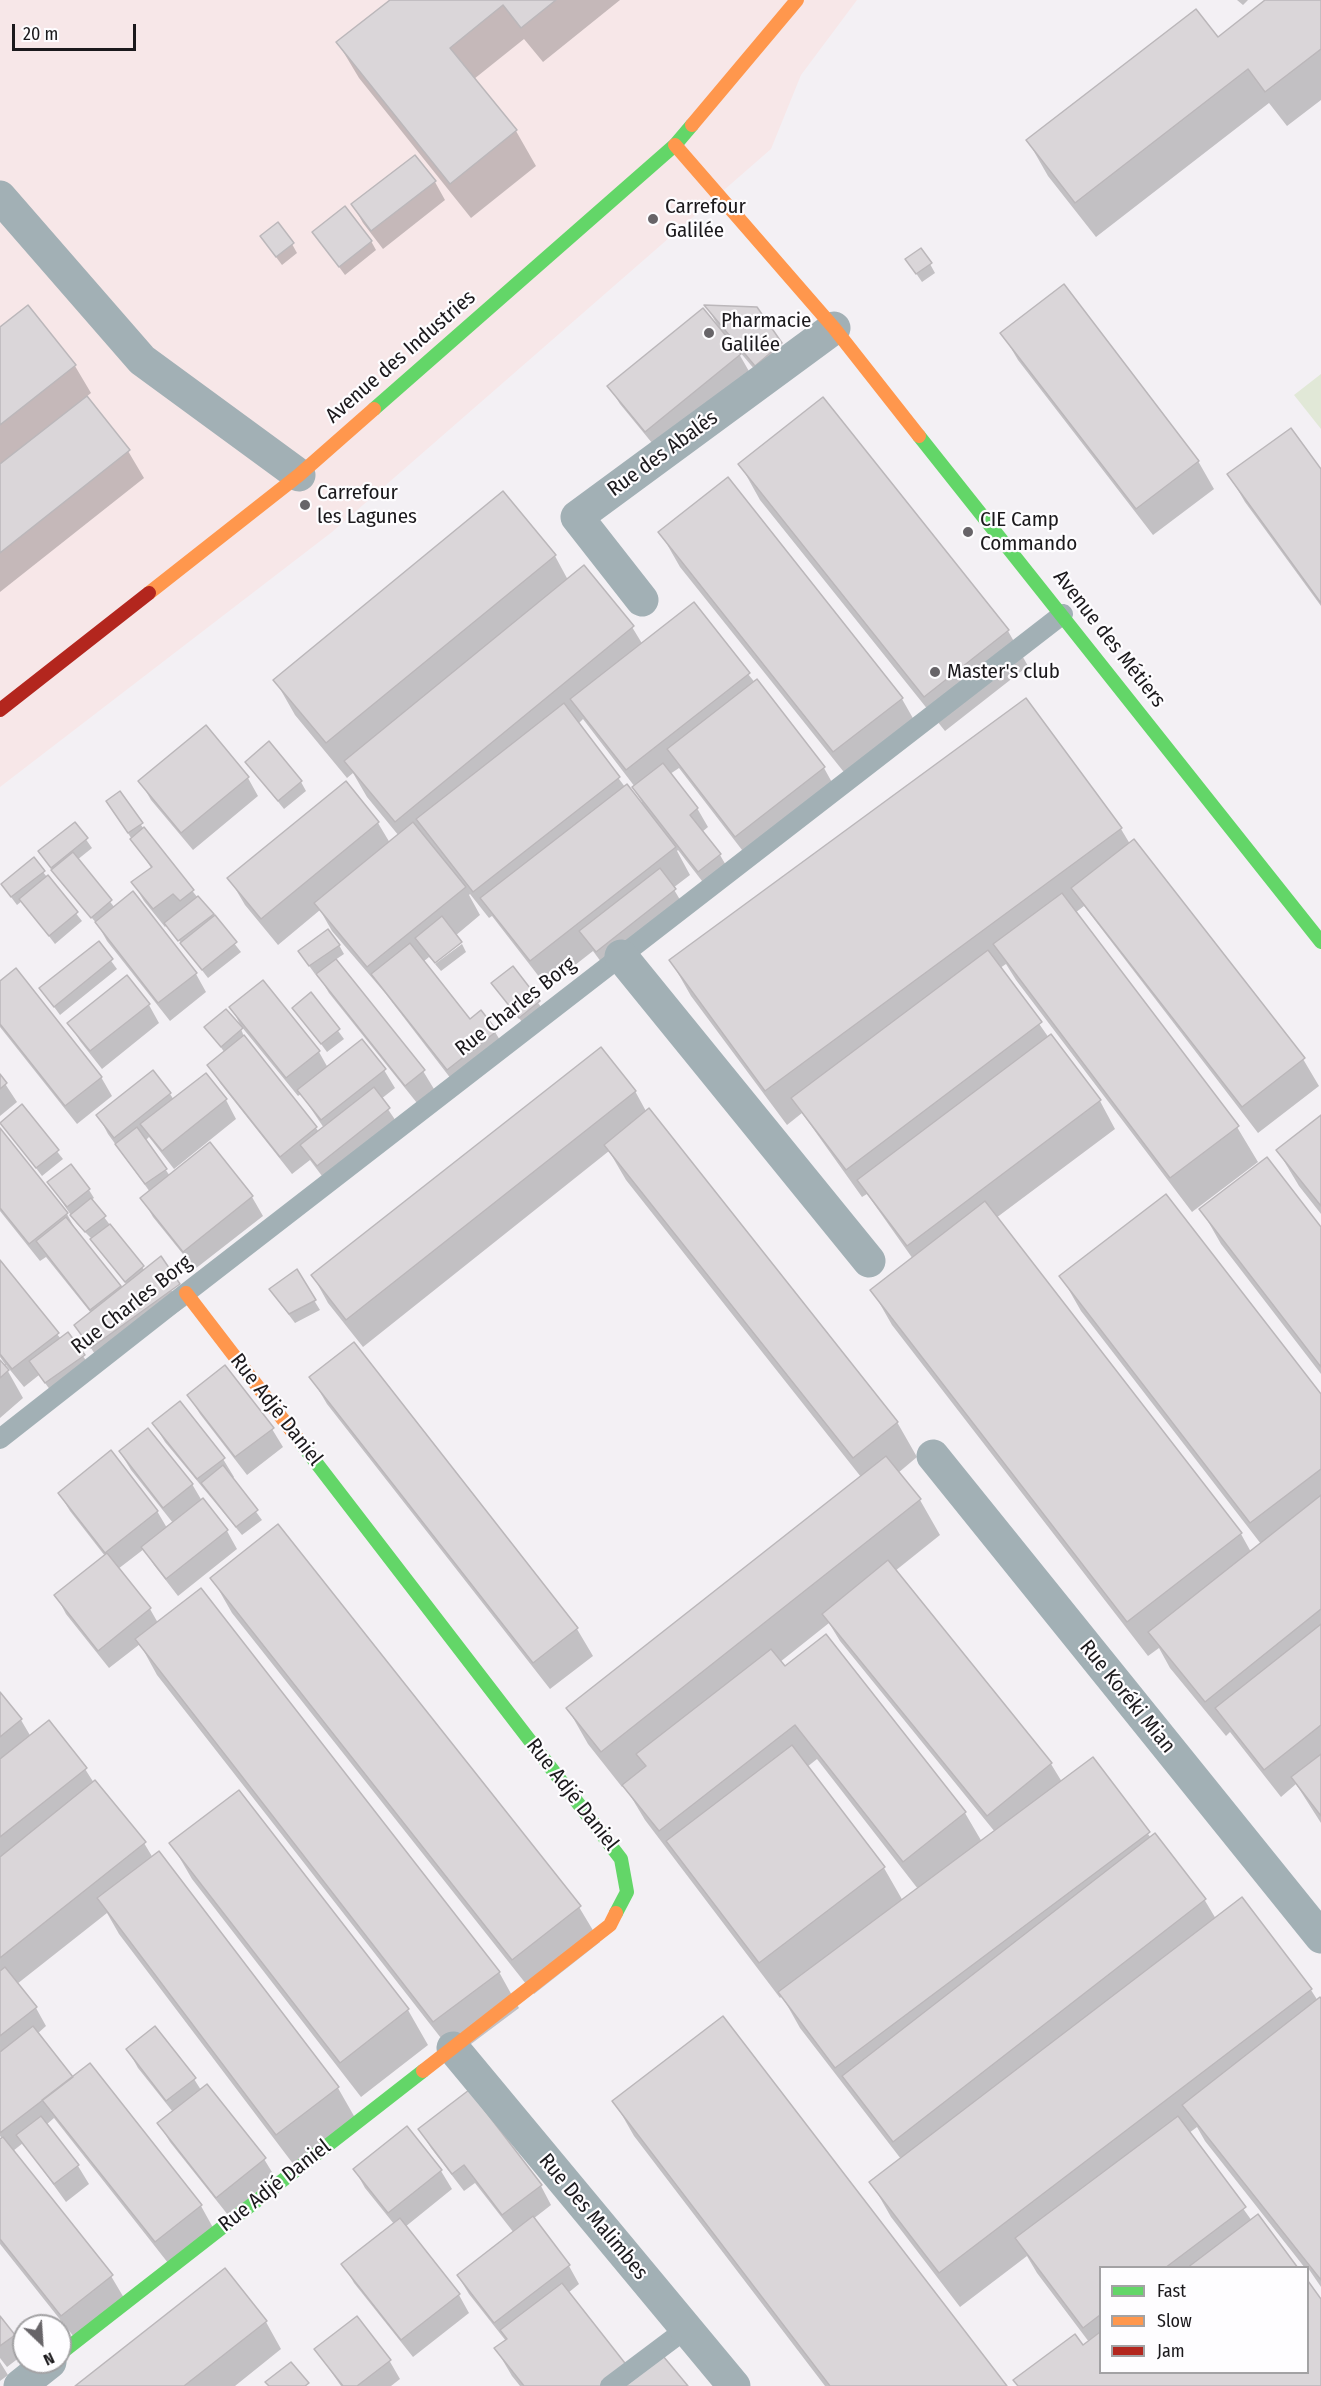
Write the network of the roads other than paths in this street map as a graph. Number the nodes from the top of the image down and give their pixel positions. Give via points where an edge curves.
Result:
1 (797, 0) edge
2 (675, 145) junction
3 (0, 197) edge
4 (834, 328) junction
5 (299, 475) junction
6 (642, 600) dead end
7 (1063, 614) junction
8 (0, 710) edge
9 (1321, 942) edge
10 (621, 956) junction
11 (869, 1261) dead end
12 (186, 1293) junction
13 (0, 1439) edge
14 (933, 1456) dead end
15 (1321, 1937) edge
16 (453, 2048) junction
17 (686, 2329) junction
18 (72, 2345) edge
19 (35, 2374) edge
20 (20, 2386) edge
21 (610, 2386) edge
22 (734, 2386) edge

1 - 2 street, Avenue des Industries
2 - 4 street, Avenue des Métiers
2 - 5 street, Avenue des Industries
3 - 5 street via 142,360
4 - 6 street, Rue des Abalés via 577,517
4 - 7 street, Avenue des Métiers
5 - 8 street, Avenue des Industries
7 - 9 street, Avenue des Métiers
7 - 10 lane, Rue Charles Borg
10 - 11 street
10 - 12 lane, Rue Charles Borg
12 - 13 lane, Rue Charles Borg
12 - 16 street, Rue Adjé Daniel via 621,1859 627,1892 610,1925
14 - 15 street, Rue Koréki Mian
16 - 17 street, Rue Des Malimbes
16 - 18 street, Rue Adjé Daniel
17 - 21 lane
17 - 22 street, Rue Des Malimbes
19 - 20 street

